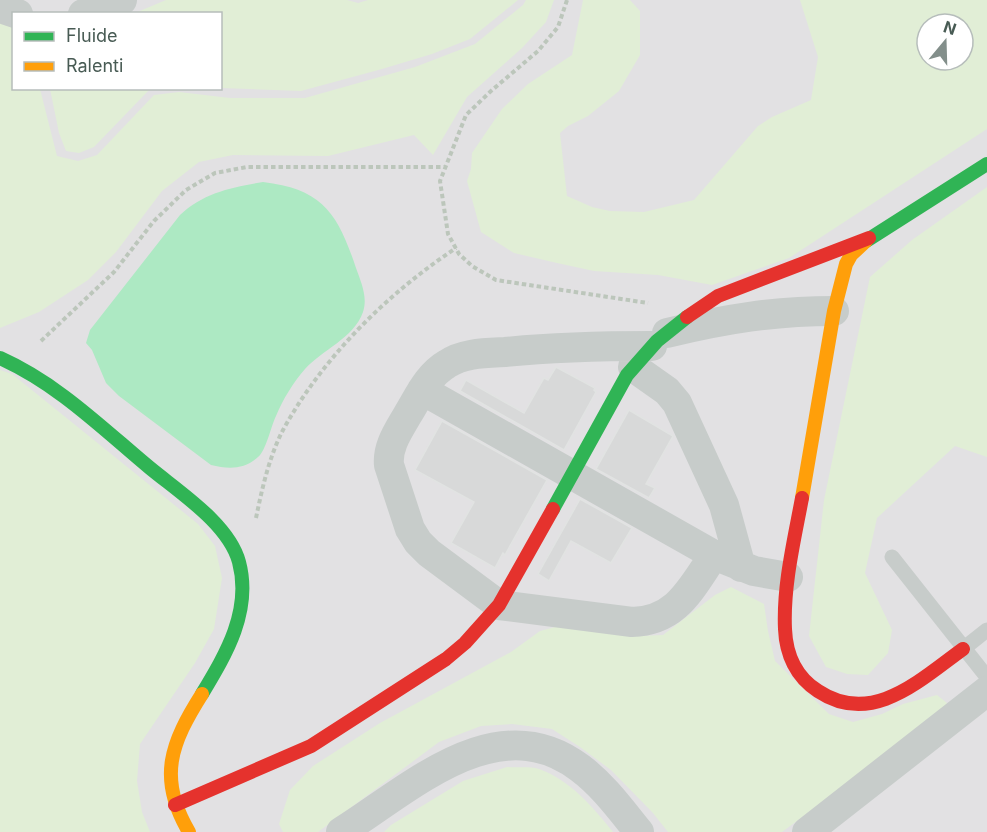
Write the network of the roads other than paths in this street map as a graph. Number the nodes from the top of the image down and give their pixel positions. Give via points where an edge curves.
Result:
1 (122, 0) edge
2 (88, 12) edge
3 (987, 164) edge
4 (869, 238) junction
5 (834, 311) junction
6 (650, 349) junction
7 (0, 358) edge
8 (422, 390) junction
9 (572, 475) junction
10 (714, 555) junction
11 (892, 557) dead end
12 (741, 567) junction
13 (788, 577) junction
14 (499, 605) junction
15 (987, 630) edge
16 (963, 649) junction
17 (987, 677) edge
18 (987, 691) edge
19 (175, 805) junction
20 (189, 832) edge
21 (342, 832) edge
22 (639, 832) edge
23 (807, 832) edge

1 - 2 street
3 - 4 street
4 - 5 street via 846,264
4 - 6 street via 718,297 696,310
5 - 6 street via 723,320
5 - 13 street
6 - 8 street via 560,347 469,355 442,367
6 - 9 street
6 - 12 street via 724,505
7 - 19 street via 17,364 70,401 194,504 235,551 242,580 241,611 226,656 188,716 174,747 169,777
8 - 9 street
8 - 14 street via 388,456 410,529 429,553
9 - 10 street
9 - 14 street
10 - 12 street
10 - 14 street via 680,603 654,619 632,622
11 - 16 lane
12 - 13 street
13 - 16 street via 784,618 792,665 800,677 833,701 851,706 885,700
14 - 19 street via 446,660 311,746
15 - 16 lane
16 - 17 lane
18 - 23 street
19 - 20 street
21 - 22 street via 439,768 477,750 504,745 544,749 564,757 593,778

